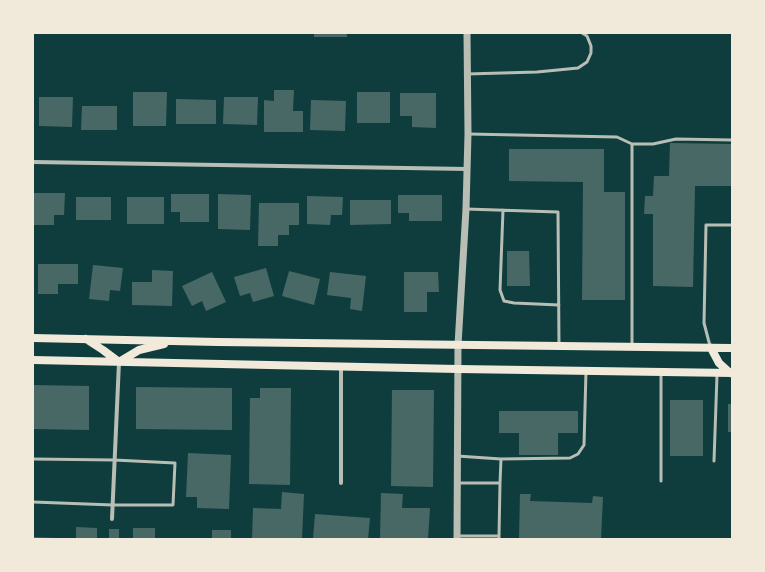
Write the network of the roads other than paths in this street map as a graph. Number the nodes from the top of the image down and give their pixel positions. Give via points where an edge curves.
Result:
1 (467, 33) edge
2 (582, 33) edge
3 (467, 74) junction
4 (468, 134) junction
5 (732, 140) edge
6 (632, 144) junction
7 (33, 162) edge
8 (467, 169) junction
9 (466, 209) junction
10 (502, 210) junction
11 (732, 225) edge
12 (559, 305) junction
13 (33, 338) edge
14 (86, 339) junction
15 (176, 341) junction
16 (458, 345) junction
17 (560, 346) junction
18 (632, 347) junction
19 (711, 348) junction
20 (732, 348) edge
21 (33, 360) edge
22 (119, 362) junction
23 (341, 367) junction
24 (458, 369) junction
25 (586, 371) junction
26 (661, 372) junction
27 (718, 373) junction
28 (731, 373) edge
29 (457, 456) junction
30 (33, 459) edge
31 (501, 459) junction
32 (114, 460) junction
33 (714, 461) dead end
34 (661, 481) dead end
35 (341, 483) dead end
36 (457, 483) junction
37 (500, 483) junction
38 (33, 502) edge
39 (113, 505) junction
40 (112, 519) dead end
41 (457, 538) edge
42 (500, 538) edge

1 - 3 street
2 - 3 lane via 587,36 592,46 592,53 587,62 578,68
3 - 4 street
4 - 6 lane via 617,137
4 - 8 street
5 - 6 lane via 676,139 653,144
6 - 18 lane
7 - 8 street
8 - 9 street
9 - 10 lane
9 - 16 street
10 - 12 lane via 500,290 504,301
10 - 12 lane via 558,212
11 - 19 lane via 706,224 704,323
12 - 17 lane
13 - 14 main road
14 - 15 main road
14 - 22 main road
15 - 16 main road
15 - 22 main road via 139,350
16 - 17 main road
16 - 24 street
17 - 18 main road
18 - 19 main road
19 - 20 main road
19 - 28 main road via 719,363
21 - 22 main road
22 - 23 main road
22 - 32 street
23 - 24 main road
23 - 35 street
24 - 25 main road
24 - 29 street
25 - 26 main road
25 - 31 lane via 584,444 578,454 570,458
26 - 27 main road
26 - 34 lane
27 - 28 main road
27 - 33 lane
29 - 31 lane
29 - 36 street
30 - 32 lane
31 - 37 lane
32 - 39 street
32 - 39 lane via 175,463 173,505
36 - 37 lane
36 - 41 street
37 - 42 lane
38 - 39 lane
39 - 40 street
41 - 42 lane

